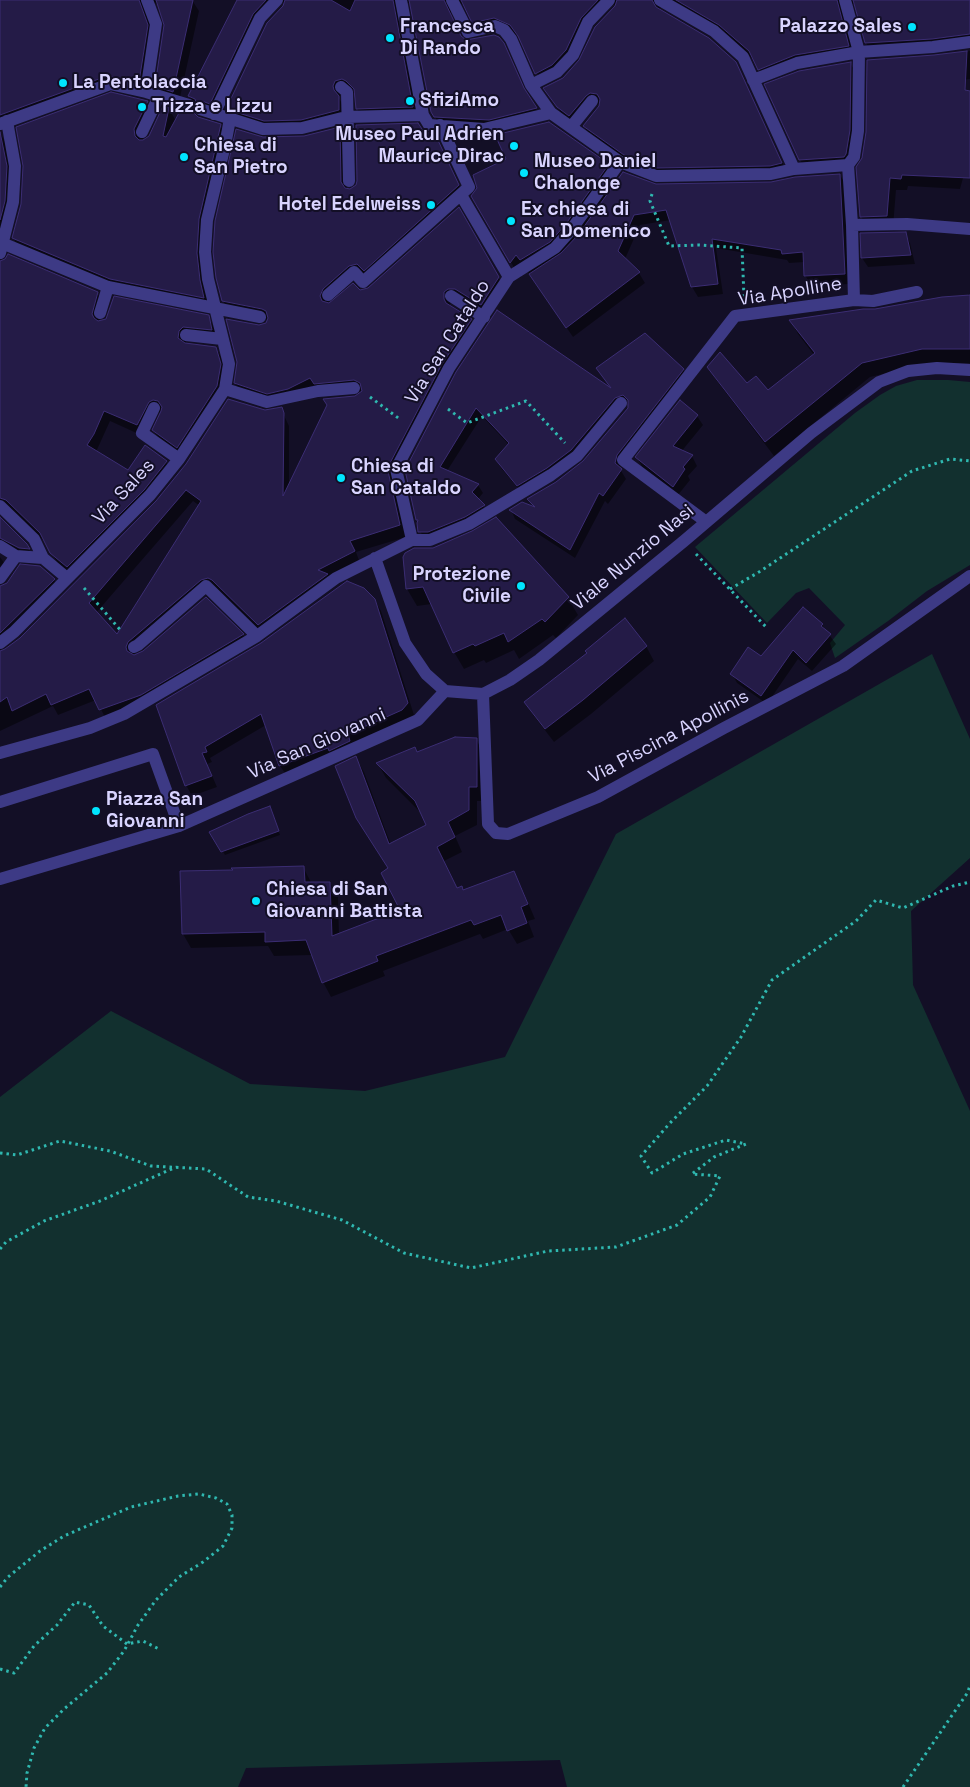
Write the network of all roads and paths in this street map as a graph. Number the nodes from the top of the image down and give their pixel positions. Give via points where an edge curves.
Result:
1 (147, 0) edge
2 (277, 0) edge
3 (401, 0) edge
4 (452, 0) edge
5 (609, 0) edge
6 (660, 0) edge
7 (845, 0) edge
8 (970, 42) edge
9 (860, 52) junction
10 (754, 80) junction
11 (531, 85) junction
12 (341, 87) dead end
13 (146, 92) junction
14 (159, 96) junction
15 (592, 101) dead end
16 (551, 113) junction
17 (214, 114) junction
18 (346, 117) junction
19 (424, 117) junction
20 (230, 119) junction
21 (3, 122) edge
22 (440, 125) junction
23 (571, 127) junction
24 (142, 132) dead end
25 (620, 162) junction
26 (848, 165) junction
27 (794, 169) junction
28 (656, 176) junction
29 (349, 181) dead end
30 (462, 193) junction
31 (852, 225) junction
32 (970, 229) edge
33 (1, 249) edge
34 (509, 277) junction
35 (108, 287) junction
36 (917, 292) dead end
37 (328, 295) dead end
38 (451, 296) dead end
39 (854, 300) junction
40 (215, 308) junction
41 (100, 313) dead end
42 (745, 314) junction
43 (484, 316) junction
44 (260, 317) dead end
45 (186, 335) dead end
46 (222, 339) junction
47 (970, 370) edge
48 (354, 388) joint
49 (224, 389) junction
50 (621, 403) dead end
51 (154, 408) dead end
52 (466, 423) dead end
53 (415, 431) junction
54 (577, 456) junction
55 (179, 459) junction
56 (970, 461) edge
57 (0, 506) edge
58 (706, 522) junction
59 (412, 540) junction
60 (684, 541) junction
61 (0, 546) edge
62 (16, 556) junction
63 (43, 558) junction
64 (375, 558) junction
65 (70, 576) junction
66 (970, 576) edge
67 (0, 578) edge
68 (730, 589) junction
69 (767, 628) dead end
70 (257, 636) junction
71 (0, 643) edge
72 (134, 647) joint
73 (445, 691) junction
74 (483, 694) junction
75 (0, 753) edge
76 (0, 802) edge
77 (179, 826) junction
78 (0, 879) edge
79 (970, 882) edge
80 (0, 1153) edge
81 (176, 1167) junction
82 (0, 1250) edge
83 (0, 1587) edge
84 (127, 1644) junction
85 (159, 1649) dead end
86 (0, 1669) edge
87 (970, 1685) edge
88 (26, 1787) edge
89 (903, 1787) edge

1 - 13 street via 156,24
2 - 17 street via 260,18
3 - 19 street
4 - 11 street via 468,32 495,26 504,30
5 - 11 street via 588,22 573,55 557,72
6 - 10 street via 714,31 744,57
7 - 9 street, Via Apolline
8 - 9 street
9 - 10 street via 797,63
9 - 26 street, Via Apolline via 858,131 854,157
10 - 27 street
11 - 16 street
12 - 18 street via 347,92
13 - 14 street
13 - 21 street via 110,84
14 - 17 street
14 - 24 street
15 - 23 street
16 - 22 street via 484,129
16 - 23 street
17 - 20 street
18 - 19 street
18 - 20 street via 302,128 272,129
18 - 29 street
19 - 22 street via 429,124
20 - 40 street, Via Sales via 207,220 205,252
21 - 33 street via 15,166 13,202
22 - 30 street via 469,186
23 - 25 street
25 - 28 street
25 - 34 street, Via San Cataldo via 555,248
26 - 27 street
26 - 31 street, Via Apolline
27 - 28 street via 771,174
28 - 42 path via 650,201 669,246 742,248
30 - 34 street
30 - 37 street via 363,282 354,272
31 - 32 street via 907,224
31 - 39 street, Via Apolline
33 - 35 street
34 - 43 street, Via San Cataldo
35 - 40 street
35 - 41 street
36 - 39 street via 873,301
38 - 43 street
39 - 42 street, Via Apolline
40 - 44 street
40 - 46 street, Via Sales
42 - 58 street, Via Apolline via 735,316 623,460
43 - 53 street, Via San Cataldo via 449,368
45 - 46 street
46 - 49 street, Via Sales via 229,364
47 - 58 street, Viale Nunzio Nasi via 937,368 908,371 879,382 811,433
48 - 49 street via 318,391 267,402
48 - 53 path
49 - 55 street, Via Sales
50 - 54 street
51 - 55 street via 142,433
52 - 54 path via 526,401
53 - 59 street, Via San Cataldo via 396,469
54 - 59 street via 469,524 430,540
55 - 65 street, Via Sales via 150,495
56 - 68 path via 950,459 912,471
57 - 63 street via 34,539
58 - 60 street, Viale Nunzio Nasi
59 - 64 street
60 - 68 path
60 - 74 street, Viale Nunzio Nasi via 539,660
61 - 62 street
62 - 63 street
62 - 67 street
63 - 65 street
64 - 70 street via 336,578
64 - 73 street via 405,643 426,674
65 - 71 street, Via Sales
65 - 72 path
66 - 74 street, Via Piscina Apollinis via 843,666 598,798 508,834 496,833 488,824
68 - 69 path
70 - 72 street via 206,586
70 - 75 street via 124,714 90,728
73 - 74 street
73 - 77 street, Via San Giovanni via 418,720
76 - 77 street via 153,754
77 - 78 street
79 - 81 path via 903,908 876,900 856,921 772,980 741,1037 706,1086 641,1156 652,1173 682,1154 726,1140 746,1144 714,1157 692,1174 720,1176 710,1197 678,1225 616,1247 548,1252 471,1268 404,1253 342,1220 276,1201 248,1197 206,1169
80 - 81 path via 18,1155 60,1141 110,1151 151,1166
81 - 82 path via 44,1222 6,1242
83 - 84 path via 40,1551 64,1536 131,1507 199,1494 227,1504 232,1515 232,1528 222,1546 179,1577 156,1600
84 - 85 path via 143,1641
84 - 86 path via 103,1626 89,1605 75,1602 14,1673
84 - 88 path via 107,1673 45,1728 34,1748 26,1773
87 - 89 path

